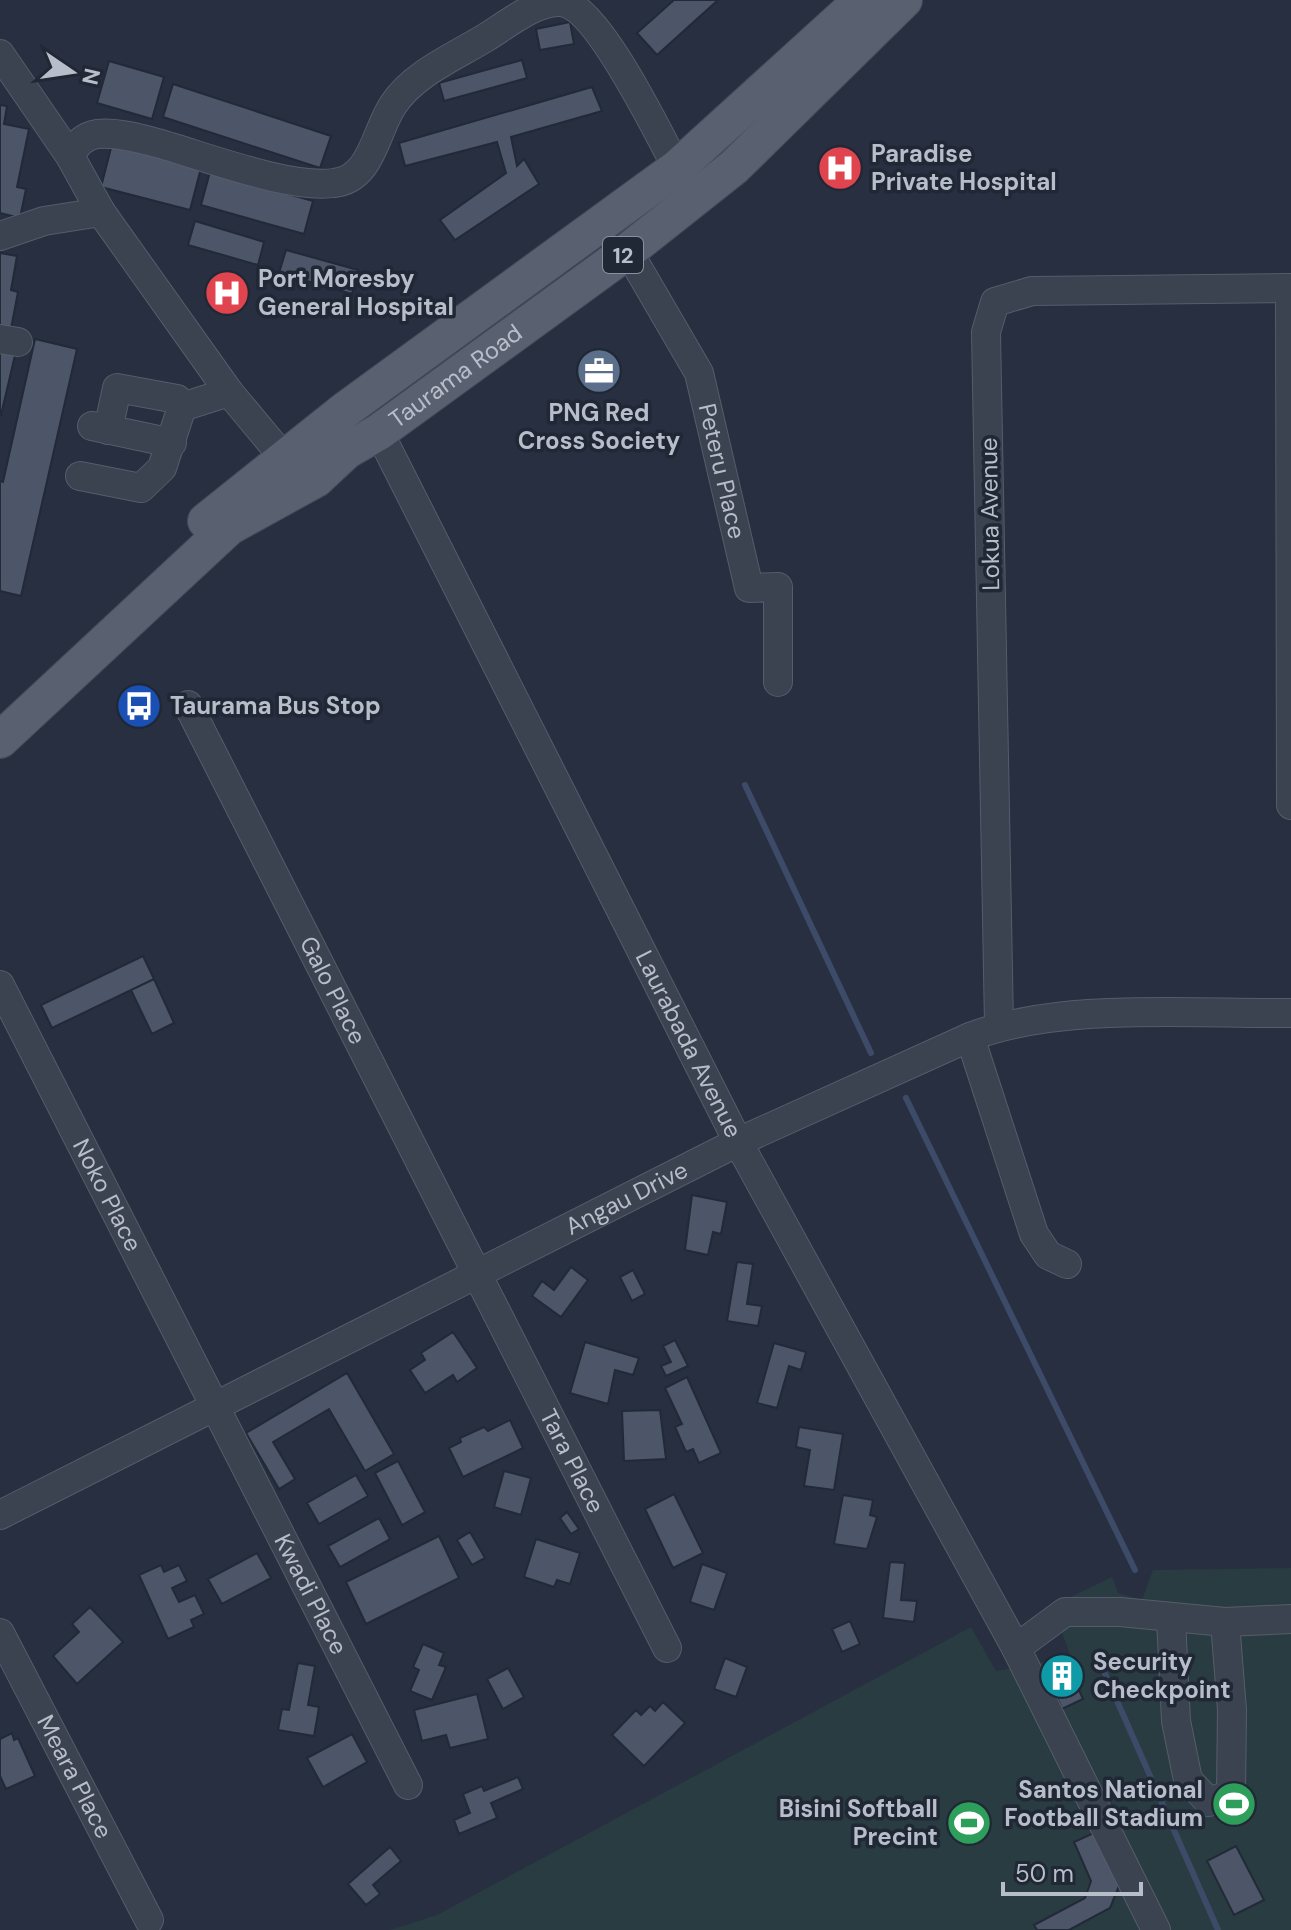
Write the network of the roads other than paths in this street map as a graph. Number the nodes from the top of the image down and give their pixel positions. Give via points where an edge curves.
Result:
1 (862, 0) edge
2 (904, 0) edge
3 (576, 5) edge
4 (0, 54) edge
5 (70, 156) junction
6 (677, 168) junction
7 (101, 212) junction
8 (0, 236) edge
9 (628, 251) junction
10 (1291, 288) edge
11 (229, 392) junction
12 (182, 407) junction
13 (379, 432) junction
14 (172, 443) junction
15 (284, 458) junction
16 (80, 476) dead end
17 (316, 479) junction
18 (778, 682) dead end
19 (188, 705) dead end
20 (0, 709) edge
21 (0, 740) edge
22 (1291, 805) edge
23 (0, 985) edge
24 (1291, 1013) edge
25 (999, 1025) junction
26 (970, 1037) junction
27 (738, 1142) junction
28 (1067, 1264) dead end
29 (476, 1275) junction
30 (212, 1405) junction
31 (0, 1515) edge
32 (1171, 1619) junction
33 (1291, 1619) edge
34 (1225, 1622) junction
35 (0, 1633) edge
36 (667, 1648) dead end
37 (1016, 1648) junction
38 (408, 1785) dead end
39 (149, 1920) dead end
40 (1156, 1930) edge

1 - 6 main road, Taurama Road / 12
2 - 9 main road, Taurama Road / 12 via 734,167
3 - 5 street via 562,2 533,9 407,86 377,134 365,167 335,183 302,183 133,137 96,134 80,140
3 - 6 street via 598,28
4 - 5 street
5 - 7 street
6 - 15 main road, Taurama Road / 12
7 - 8 street via 44,221
7 - 11 street
9 - 13 main road, Taurama Road / 12
9 - 18 street, Peteru Place via 699,373 749,588 778,587
10 - 22 street
10 - 25 street, Lokua Avenue via 1032,291 995,302 986,332
11 - 12 street
11 - 15 street
12 - 14 street
12 - 14 street via 177,399 117,388 100,428
13 - 17 main road, Taurama Road / 12 via 346,451
13 - 27 street, Laurabada Avenue
14 - 16 street via 162,468 141,488
15 - 17 street
15 - 20 main road, Taurama Road / 12 via 196,529
17 - 21 main road, Taurama Road / 12 via 229,527
19 - 29 street, Galo Place
23 - 30 street, Noko Place
24 - 25 street, Angau Drive via 1085,1015
25 - 26 street, Angau Drive
26 - 27 street, Angau Drive
26 - 28 street via 1034,1234 1048,1255
27 - 29 street, Angau Drive
27 - 37 street, Laurabada Avenue
29 - 30 street, Angau Drive
29 - 36 street, Tara Place
30 - 31 street, Angau Drive
30 - 38 street, Kwadi Place
32 - 34 street
32 - 34 street via 1176,1721 1188,1780 1209,1802 1231,1794
32 - 37 street via 1065,1612
33 - 34 street
35 - 39 street, Meara Place
37 - 40 street, Laurabada Avenue

